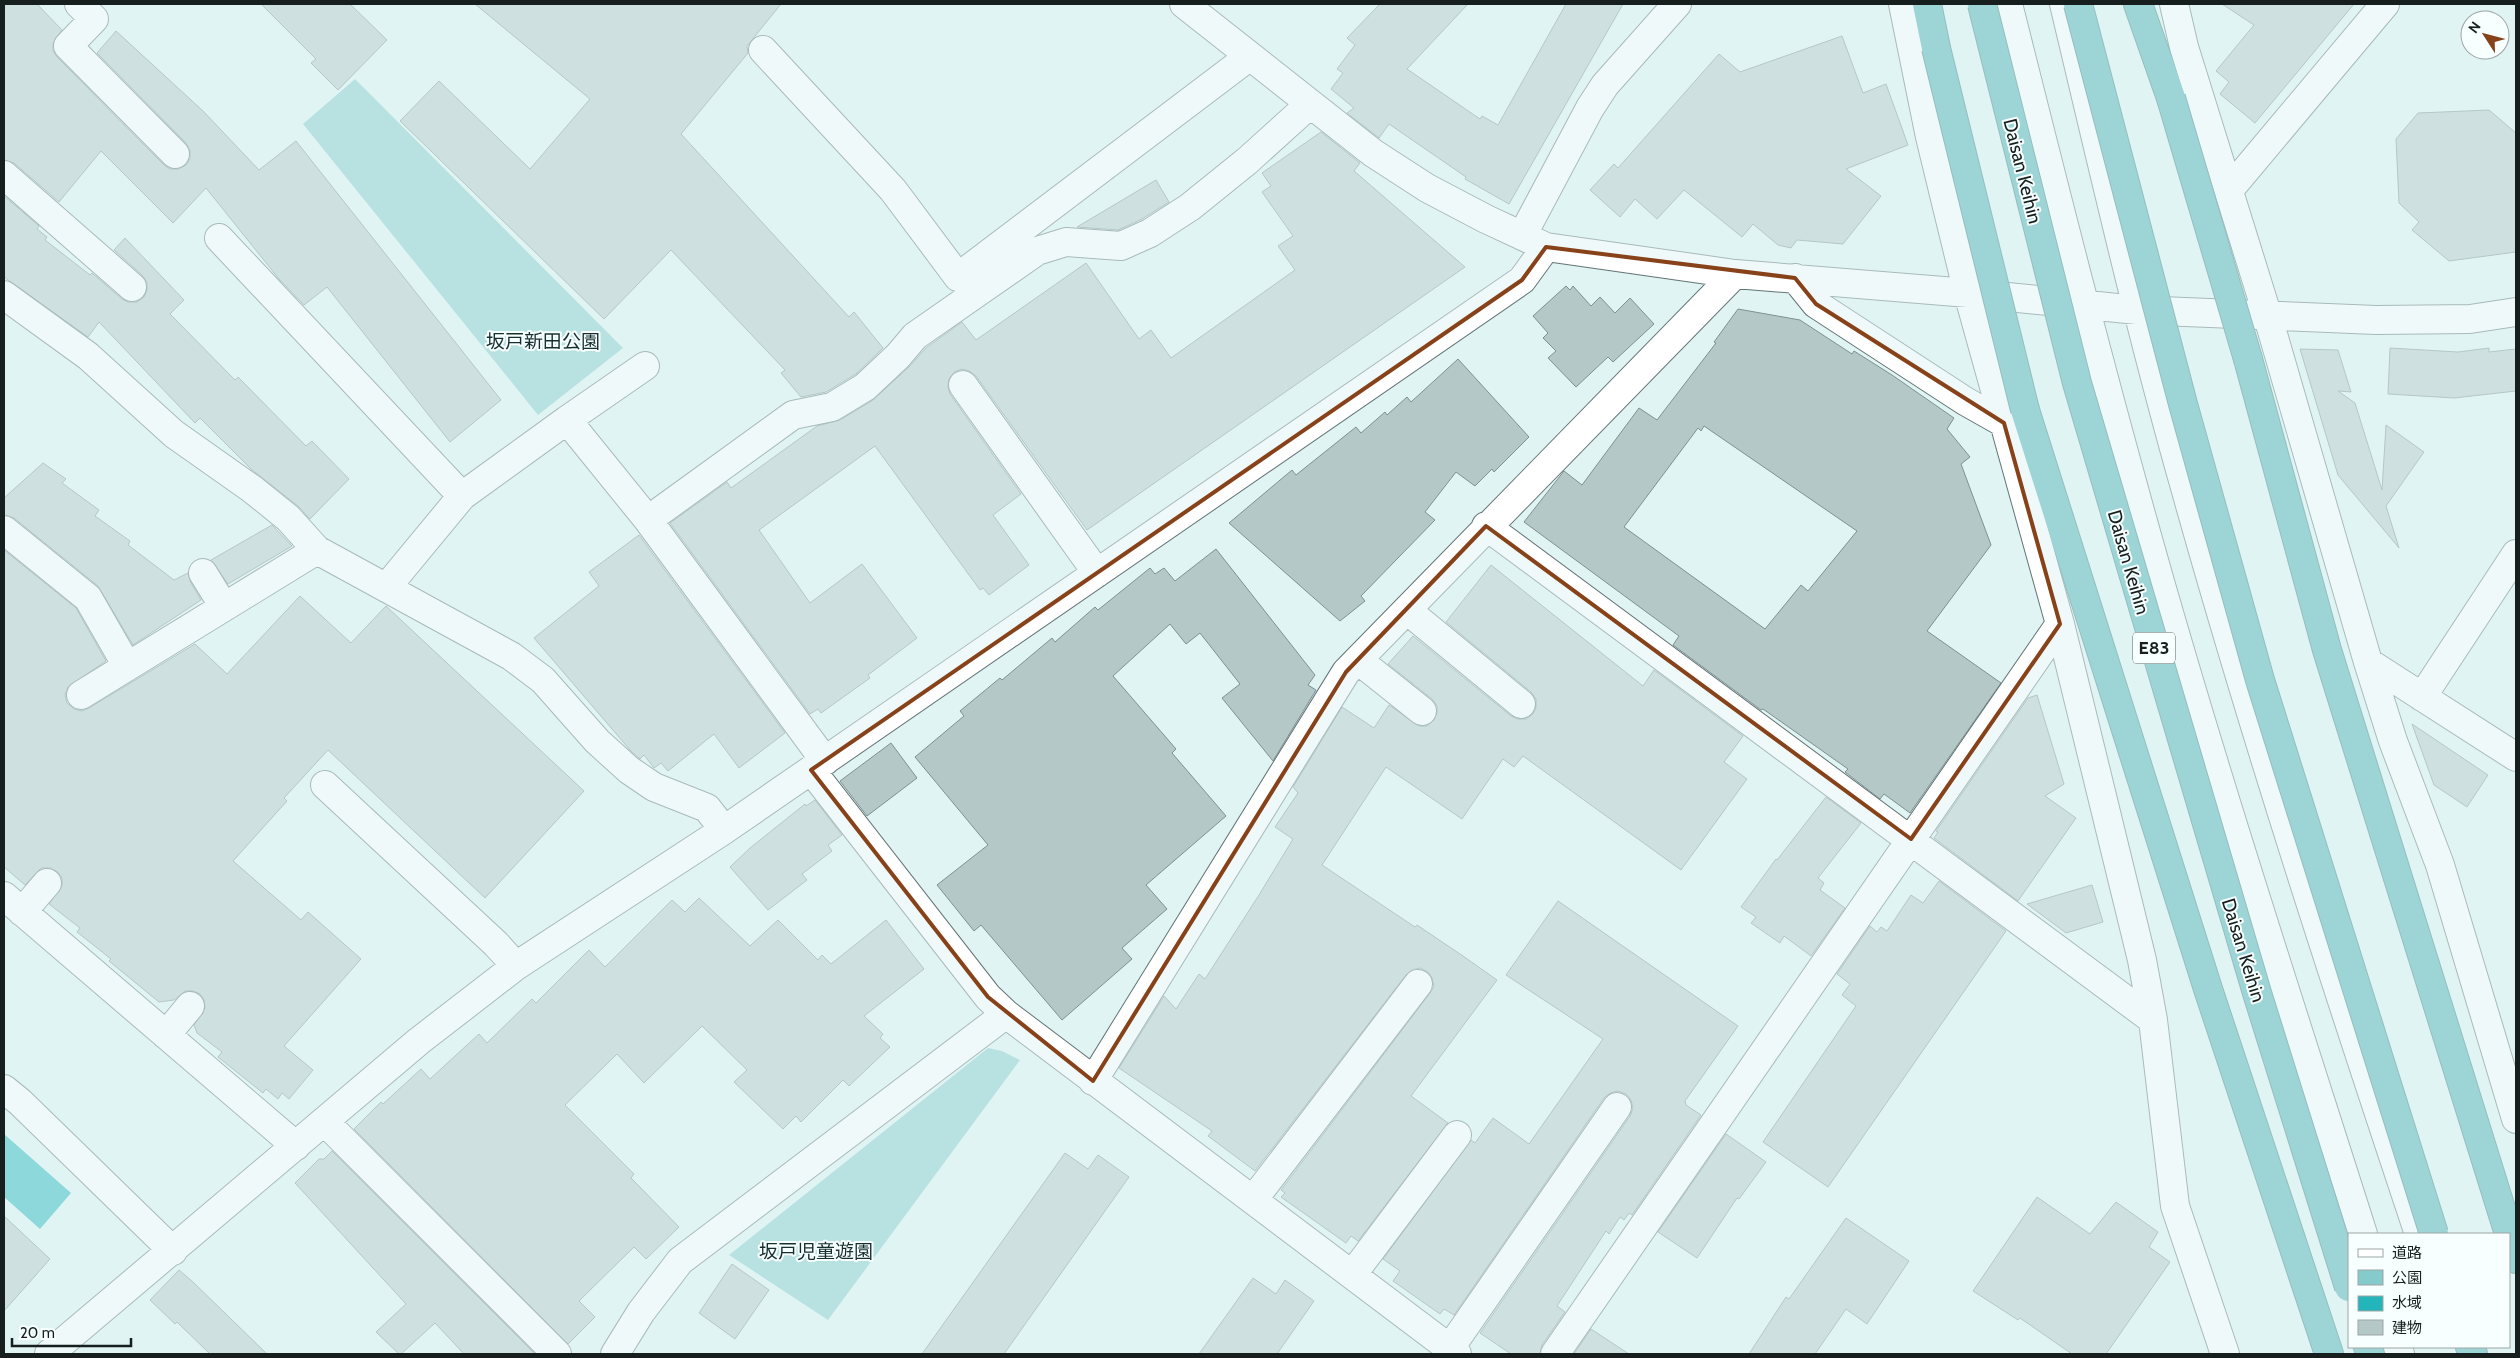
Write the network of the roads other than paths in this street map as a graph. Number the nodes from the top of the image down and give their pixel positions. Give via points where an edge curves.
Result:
1 (79, 4) edge
2 (1184, 4) edge
3 (1677, 4) edge
4 (1903, 4) edge
5 (1927, 4) edge
6 (1982, 4) edge
7 (2008, 4) edge
8 (2064, 4) edge
9 (2078, 4) edge
10 (2138, 4) edge
11 (2174, 4) edge
12 (2386, 4) edge
13 (763, 50) dead end
14 (1250, 56) junction
15 (1310, 104) junction
16 (175, 154) dead end
17 (4, 175) edge
18 (2229, 190) junction
19 (219, 238) dead end
20 (1534, 241) junction
21 (1734, 274) junction
22 (1795, 278) junction
23 (132, 287) dead end
24 (1968, 292) junction
25 (4, 295) edge
26 (2083, 304) junction
27 (2136, 310) junction
28 (2516, 312) edge
29 (2268, 316) junction
30 (645, 366) dead end
31 (963, 385) dead end
32 (567, 420) junction
33 (2004, 423) junction
34 (462, 496) junction
35 (648, 520) junction
36 (1486, 526) junction
37 (4, 530) edge
38 (317, 550) junction
39 (2516, 554) edge
40 (204, 573) dead end
41 (1097, 573) junction
42 (386, 588) junction
43 (224, 608) junction
44 (1408, 611) junction
45 (2060, 624) junction
46 (1358, 660) junction
47 (2368, 662) junction
48 (128, 666) junction
49 (81, 695) dead end
50 (2422, 697) junction
51 (1522, 704) dead end
52 (1422, 711) dead end
53 (2516, 757) edge
54 (818, 765) junction
55 (325, 785) dead end
56 (724, 830) junction
57 (1911, 839) junction
58 (47, 883) dead end
59 (13, 904) edge
60 (516, 966) junction
61 (1418, 984) dead end
62 (190, 1006) dead end
63 (1006, 1014) junction
64 (2153, 1020) junction
65 (166, 1035) junction
66 (1093, 1081) junction
67 (4, 1089) edge
68 (1617, 1107) dead end
69 (2516, 1119) edge
70 (325, 1122) junction
71 (1457, 1135) dead end
72 (296, 1146) junction
73 (1253, 1200) junction
74 (2362, 1233) edge
75 (2419, 1233) edge
76 (2434, 1233) edge
77 (2508, 1233) edge
78 (2510, 1238) edge
79 (173, 1251) junction
80 (2516, 1259) edge
81 (1352, 1275) junction
82 (2348, 1284) edge
83 (1440, 1348) edge
84 (49, 1354) edge
85 (557, 1354) edge
86 (615, 1354) edge
87 (1555, 1354) edge
88 (2225, 1354) edge
89 (2329, 1354) edge

1 - 16 street via 94,18 68,46
2 - 14 street
3 - 20 street via 1605,85 1590,108
4 - 24 street via 1930,137
5 - 89 highway, bridge via 2025,410 2208,989
6 - 82 highway, Daisan Keihin / E83, bridge via 2077,383 2254,983
7 - 26 street
8 - 27 street
9 - 76 highway, bridge via 2183,404 2260,680
10 - 77 highway, bridge via 2171,98 2248,359 2327,650
11 - 18 street via 2184,47
12 - 18 street
13 - 14 street via 893,190 958,277
14 - 15 street
15 - 20 street via 1373,153 1426,188
15 - 35 street via 1190,207 1150,233 1121,246 1066,242 1037,251 915,336 865,387 832,407 792,415
17 - 23 street
18 - 29 street
19 - 34 street
20 - 21 street
20 - 41 street via 1522,280
21 - 22 street
21 - 36 street
22 - 24 street
22 - 33 street via 1816,304
24 - 26 street
24 - 33 street
25 - 38 street via 88,356 174,434 288,518
26 - 27 street
26 - 74 street via 2156,566
27 - 29 street
27 - 75 street via 2186,492 2297,866
28 - 29 street via 2470,319
29 - 47 street
30 - 32 street
31 - 41 street
32 - 34 street
32 - 35 street
33 - 45 street
34 - 42 street
35 - 54 street
36 - 44 street
36 - 57 street
37 - 48 street via 88,598
38 - 42 street
38 - 43 street
39 - 50 street
40 - 43 street
41 - 54 street
42 - 56 street via 524,666 543,680 597,741 629,770 654,787 707,808
43 - 48 street
44 - 46 street
44 - 51 street
45 - 57 street
45 - 64 street via 2142,960
46 - 52 street
46 - 66 street via 1346,672
47 - 50 street
47 - 69 street via 2440,866
48 - 49 street
50 - 53 street
54 - 56 street
54 - 63 street via 988,997
55 - 60 street
56 - 60 street
57 - 64 street
57 - 87 street
58 - 59 street
59 - 65 street
60 - 70 street via 419,1040
61 - 73 street
62 - 65 street
63 - 66 street
63 - 86 street via 680,1261 641,1312
64 - 88 street via 2175,1206
65 - 72 street
66 - 73 street
67 - 79 street
68 - 83 street
70 - 72 street
70 - 85 street
71 - 81 street
72 - 79 street
73 - 81 street
78 - 80 highway
79 - 84 street
81 - 83 street

